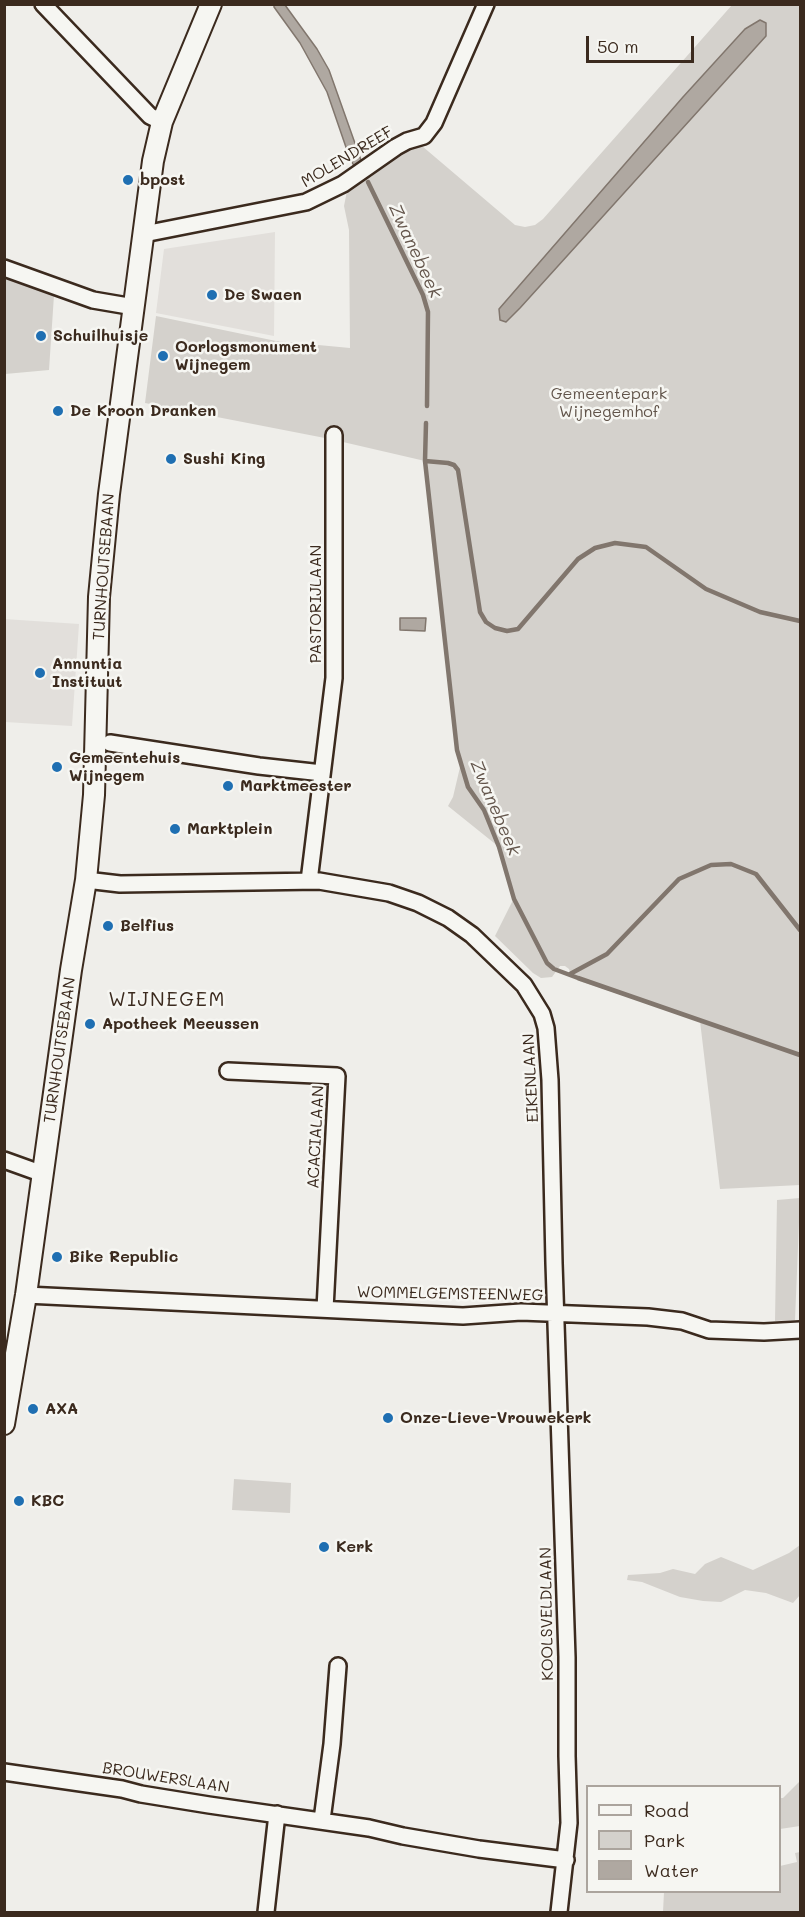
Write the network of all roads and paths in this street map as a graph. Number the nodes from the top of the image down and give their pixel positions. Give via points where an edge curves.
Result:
1 (211, 4) edge
2 (486, 4) edge
3 (43, 5) edge
4 (162, 122) junction
5 (144, 234) junction
6 (4, 268) edge
7 (134, 307) junction
8 (334, 435) dead end
9 (110, 743) dead end
10 (322, 773) junction
11 (86, 880) junction
12 (309, 881) junction
13 (228, 1071) dead end
14 (4, 1160) edge
15 (43, 1174) junction
16 (26, 1295) junction
17 (325, 1309) junction
18 (556, 1314) junction
19 (801, 1330) edge
20 (4, 1424) edge
21 (338, 1666) dead end
22 (4, 1772) edge
23 (277, 1814) junction
24 (322, 1820) junction
25 (566, 1860) junction
26 (266, 1912) edge
27 (559, 1912) edge

1 - 4 main road, TURNHOUTSEBAAN
2 - 5 street, MOLENDREEF via 434,123 424,136 396,147 343,184 306,202
3 - 4 street via 150,116
4 - 5 main road, TURNHOUTSEBAAN
5 - 7 main road, TURNHOUTSEBAAN
6 - 7 street via 93,300
7 - 11 main road, TURNHOUTSEBAAN via 99,597 94,795
8 - 10 street, PASTORIJLAAN via 333,678
9 - 10 street
10 - 12 street
11 - 12 street via 120,884
11 - 15 main road, TURNHOUTSEBAAN
12 - 18 street, EIKENLAAN via 389,893 448,918 472,935 533,997 542,1014 549,1051
13 - 17 street, ACACIALAAN via 337,1076
14 - 15 street
15 - 16 main road, TURNHOUTSEBAAN
16 - 17 street, WOMMELGEMSTEENWEG
16 - 20 main road, TURNHOUTSEBAAN
17 - 18 street, WOMMELGEMSTEENWEG via 463,1316
18 - 19 street, WOMMELGEMSTEENWEG via 666,1318 709,1330
18 - 25 street, KOOLSVELDLAAN via 567,1657
21 - 24 street
22 - 23 street, BROUWERSLAAN
23 - 24 street, BROUWERSLAAN
23 - 26 street
24 - 25 street, BROUWERSLAAN via 460,1846
25 - 27 street, KOOLSVELDLAAN

